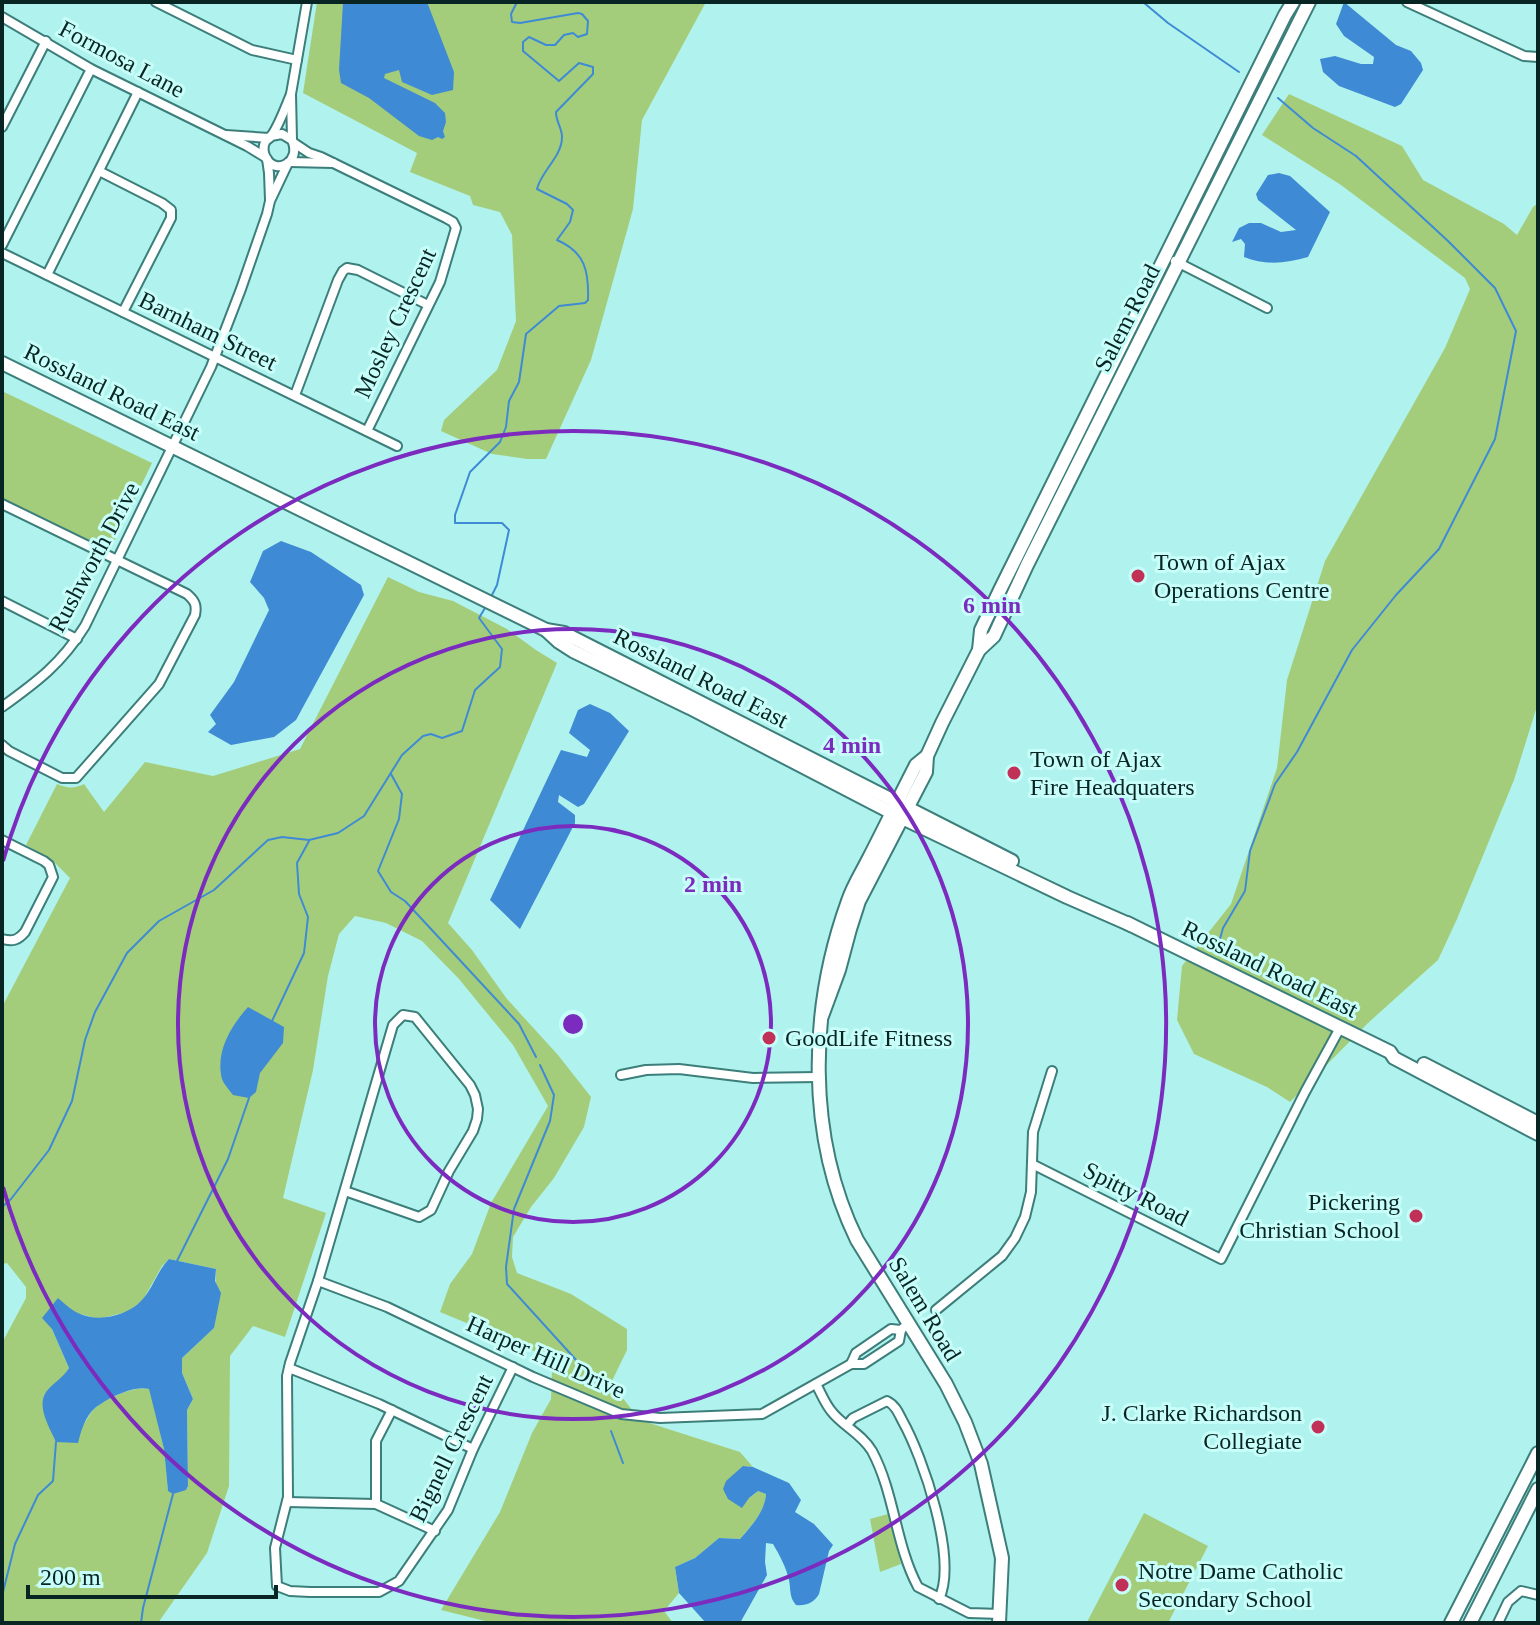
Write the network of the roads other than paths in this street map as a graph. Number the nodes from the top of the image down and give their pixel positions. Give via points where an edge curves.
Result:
1 (156, 2) edge
2 (307, 2) edge
3 (1293, 2) edge
4 (1309, 2) edge
5 (1407, 2) edge
6 (2, 17) edge
7 (46, 41) junction
8 (1538, 57) edge
9 (297, 60) junction
10 (91, 69) junction
11 (138, 92) junction
12 (291, 94) junction
13 (2, 127) edge
14 (225, 135) junction
15 (270, 137) junction
16 (293, 142) junction
17 (266, 158) junction
18 (289, 162) junction
19 (333, 163) junction
20 (99, 171) junction
21 (270, 201) junction
22 (2, 245) edge
23 (2, 253) edge
24 (1166, 257) junction
25 (1178, 263) junction
26 (47, 275) junction
27 (428, 305) junction
28 (1267, 308) dead end
29 (123, 312) junction
30 (215, 357) junction
31 (2, 363) edge
32 (295, 395) junction
33 (367, 431) junction
34 (397, 446) dead end
35 (173, 447) junction
36 (2, 504) edge
37 (117, 561) junction
38 (2, 601) edge
39 (77, 639) junction
40 (979, 650) junction
41 (2, 707) edge
42 (2, 745) edge
43 (900, 810) junction
44 (2, 840) edge
45 (2, 939) edge
46 (1340, 1028) junction
47 (1390, 1052) junction
48 (1052, 1071) dead end
49 (621, 1075) dead end
50 (819, 1077) junction
51 (1538, 1123) edge
52 (1538, 1134) edge
53 (1032, 1164) junction
54 (345, 1191) junction
55 (318, 1281) junction
56 (936, 1310) dead end
57 (905, 1328) junction
58 (851, 1364) junction
59 (513, 1367) junction
60 (289, 1368) junction
61 (816, 1384) junction
62 (392, 1410) junction
63 (847, 1425) junction
64 (473, 1449) junction
65 (1538, 1453) edge
66 (1534, 1471) edge
67 (1538, 1489) edge
68 (287, 1502) junction
69 (376, 1504) junction
70 (435, 1531) junction
71 (1538, 1595) edge
72 (939, 1599) junction
73 (1000, 1619) edge
74 (1451, 1623) edge
75 (1470, 1623) edge
76 (1498, 1623) edge

1 - 9 street via 252,50
2 - 9 street
3 - 24 main road, Salem Road
4 - 25 main road, Salem Road
5 - 8 street via 1524,56
6 - 7 street, Formosa Lane
7 - 10 street, Formosa Lane
7 - 13 street
9 - 12 street
10 - 11 street, Formosa Lane
10 - 22 street
11 - 14 street, Formosa Lane
11 - 20 street
12 - 15 street
12 - 16 street
14 - 15 street, Formosa Lane
14 - 17 street, Formosa Lane
15 - 16 street via 282,134
15 - 17 street via 264,147
16 - 18 street
16 - 19 street, Mosley Crescent
17 - 18 street via 277,165
17 - 21 street
18 - 19 street, Mosley Crescent
18 - 21 street
19 - 27 street, Mosley Crescent via 453,222 455,236
20 - 26 street
20 - 29 street via 171,210
21 - 30 street, Rushworth Drive
23 - 26 street, Barnham Street
24 - 25 street
24 - 40 main road, Salem Road via 981,630
25 - 28 street
25 - 40 main road, Salem Road via 994,636
26 - 29 street, Barnham Street
27 - 32 street via 347,268
27 - 33 street, Mosley Crescent
29 - 30 street, Barnham Street
30 - 32 street, Barnham Street
30 - 35 street, Rushworth Drive
31 - 35 main road, Rossland Road East
32 - 33 street, Barnham Street
33 - 34 street, Barnham Street
35 - 37 street, Rushworth Drive
35 - 43 main road, Rossland Road East
36 - 37 street
37 - 39 street, Rushworth Drive
37 - 42 street via 187,594 197,608 159,684 76,778 62,778
38 - 39 street
39 - 41 street, Rushworth Drive via 42,679
40 - 43 main road, Salem Road via 927,756 926,772
43 - 46 main road, Rossland Road East
43 - 50 main road, Salem Road via 849,900 828,967
44 - 45 street via 44,861 53,877 25,932 12,941
46 - 47 main road, Rossland Road East
46 - 53 street, Spitty Road via 1221,1259
47 - 51 main road, Rossland Road East via 1396,1050
47 - 52 main road, Rossland Road East
48 - 53 street via 1033,1132
49 - 50 street via 679,1069 753,1078
50 - 57 main road, Salem Road via 827,1157 848,1221
53 - 56 street via 1031,1192 1015,1238 1002,1256
54 - 54 street, Bignell Crescent via 419,1217 431,1210 473,1131 478,1109 470,1085 415,1017 403,1015 393,1025
54 - 55 street, Bignell Crescent
55 - 59 street, Harper Hill Drive via 387,1307
55 - 60 street, Bignell Crescent
57 - 58 street, Harper Hill Drive via 891,1329 856,1353
57 - 58 street, Harper Hill Drive via 895,1344 864,1364
57 - 73 main road, Salem Road via 946,1384 981,1464 1002,1558
58 - 61 street, Harper Hill Drive
59 - 61 street, Harper Hill Drive via 621,1414 660,1418 762,1414
59 - 64 street, Bignell Crescent
60 - 62 street
60 - 68 street, Bignell Crescent
61 - 63 street via 831,1411
62 - 64 street
62 - 69 street via 376,1441
63 - 72 street via 871,1451 886,1483 901,1547 916,1583
63 - 72 street via 887,1401 907,1428 927,1474 939,1525 944,1589
64 - 70 street, Bignell Crescent
65 - 66 main road
66 - 74 main road
67 - 75 main road
68 - 69 street
68 - 70 street, Bignell Crescent via 275,1570 277,1586 290,1591 379,1592 399,1581
69 - 70 street
71 - 76 street via 1521,1591 1508,1602
72 - 73 street

